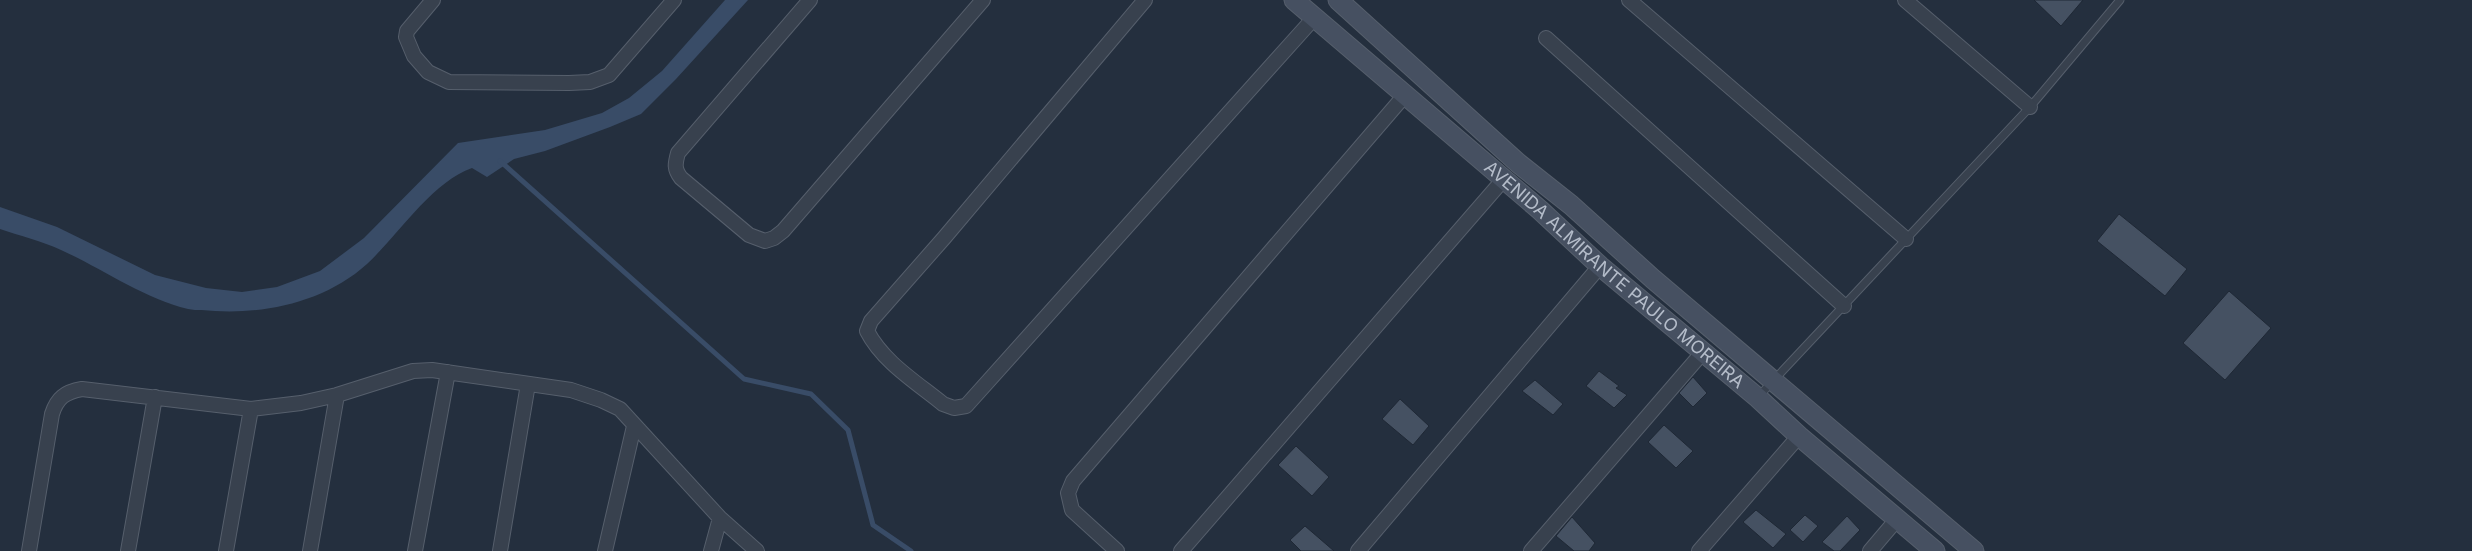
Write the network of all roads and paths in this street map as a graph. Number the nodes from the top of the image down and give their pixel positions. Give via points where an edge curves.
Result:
1 (433, 0) edge
2 (674, 0) edge
3 (810, 0) edge
4 (983, 0) edge
5 (1145, 0) edge
6 (1294, 0) edge
7 (1338, 0) edge
8 (1629, 0) edge
9 (1905, 0) edge
10 (2120, 0) edge
11 (1314, 18) junction
12 (1546, 38) dead end
13 (1406, 95) junction
14 (2030, 107) junction
15 (1503, 180) junction
16 (1906, 239) junction
17 (1600, 266) junction
18 (1844, 306) junction
19 (1703, 352) junction
20 (448, 372) junction
21 (1774, 381) junction
22 (528, 384) junction
23 (337, 395) junction
24 (155, 397) junction
25 (1758, 398) junction
26 (251, 409) junction
27 (634, 426) junction
28 (1799, 436) junction
29 (720, 518) junction
30 (1898, 518) junction
31 (29, 551) edge
32 (128, 551) edge
33 (226, 551) edge
34 (310, 551) edge
35 (415, 551) edge
36 (500, 551) edge
37 (605, 551) edge
38 (711, 551) edge
39 (757, 551) edge
40 (1117, 551) edge
41 (1181, 551) edge
42 (1358, 551) edge
43 (1531, 551) edge
44 (1699, 551) edge
45 (1870, 551) edge
46 (1935, 551) edge
47 (1974, 551) edge

1 - 2 street via 407,30 406,37 414,56 428,72 449,82 569,83 590,82 609,75
3 - 4 street via 678,153 675,163 682,178 749,235 764,241 783,231
5 - 11 street via 871,321 867,331 886,358 943,404 954,408 966,406
6 - 11 main road, AVENIDA ALMIRANTE PAULO MOREIRA
7 - 21 main road, AVENIDA ALMIRANTE PAULO MOREIRA via 1518,163
8 - 16 street
9 - 14 street
10 - 14 lane
11 - 13 main road, AVENIDA ALMIRANTE PAULO MOREIRA
12 - 18 street
13 - 15 main road, AVENIDA ALMIRANTE PAULO MOREIRA
13 - 40 street via 1073,481 1068,493 1072,510
14 - 16 lane
15 - 17 main road, AVENIDA ALMIRANTE PAULO MOREIRA
15 - 41 street
16 - 18 lane
17 - 19 main road, AVENIDA ALMIRANTE PAULO MOREIRA
17 - 42 street
18 - 21 lane
19 - 25 main road, AVENIDA ALMIRANTE PAULO MOREIRA
19 - 43 street
20 - 22 street
20 - 23 street via 413,371
20 - 35 street
21 - 25 lane
21 - 47 main road, AVENIDA ALMIRANTE PAULO MOREIRA
22 - 27 street via 571,390 601,400 620,409
22 - 36 street
23 - 26 street
23 - 34 street
24 - 26 street
24 - 31 street via 82,389 63,395 55,402
24 - 32 street
25 - 28 main road, AVENIDA ALMIRANTE PAULO MOREIRA
26 - 33 street
27 - 29 street
27 - 37 street
28 - 30 main road, AVENIDA ALMIRANTE PAULO MOREIRA
28 - 44 street
29 - 38 street
29 - 39 street
30 - 45 street
30 - 46 main road, AVENIDA ALMIRANTE PAULO MOREIRA

